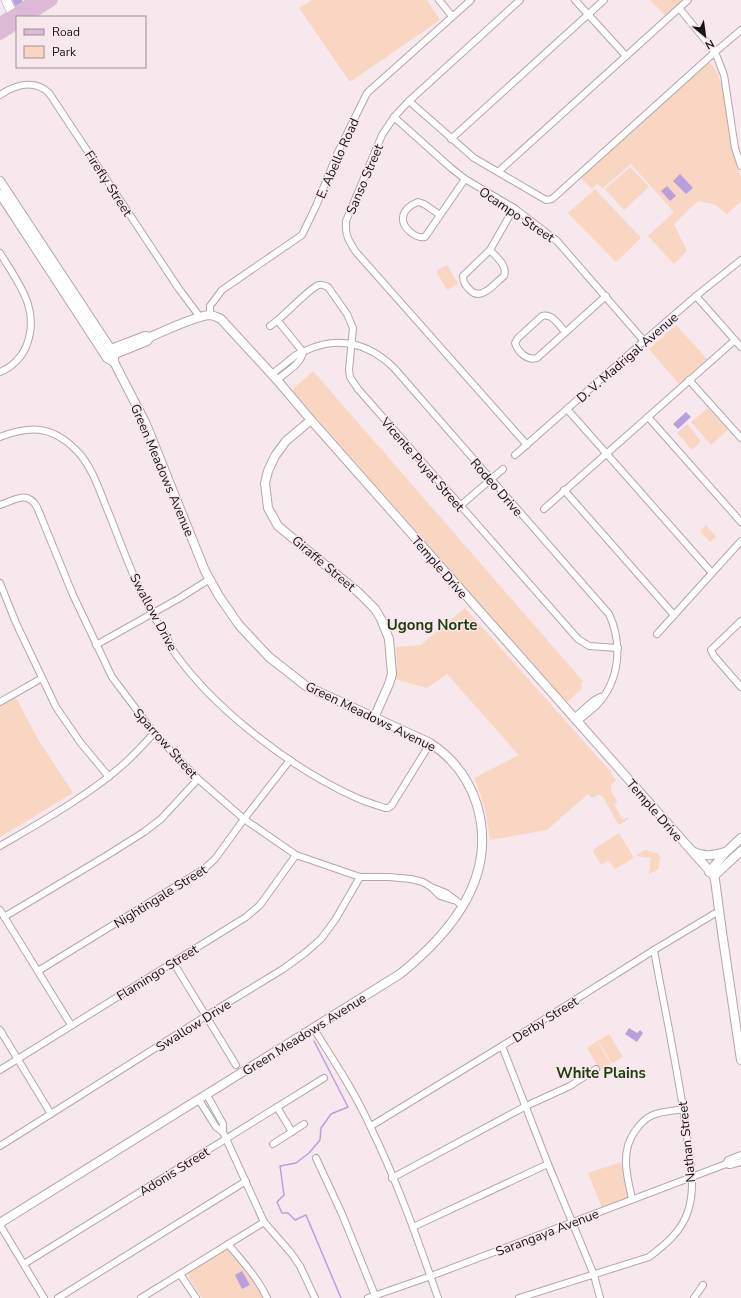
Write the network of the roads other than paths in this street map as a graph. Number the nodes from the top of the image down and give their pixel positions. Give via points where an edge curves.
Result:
1 (6, 0) edge
2 (12, 0) edge
3 (36, 0) edge
4 (52, 0) edge
5 (439, 0) edge
6 (471, 0) edge
7 (520, 0) edge
8 (575, 0) edge
9 (604, 0) edge
10 (688, 0) edge
11 (679, 8) junction
12 (589, 14) junction
13 (17, 16) edge
14 (17, 16) edge
15 (20, 16) edge
16 (22, 16) edge
17 (452, 16) junction
18 (16, 19) edge
19 (16, 20) edge
20 (0, 23) edge
21 (741, 30) edge
22 (0, 34) edge
23 (714, 52) junction
24 (626, 56) junction
25 (0, 96) edge
26 (409, 101) junction
27 (394, 117) junction
28 (451, 139) junction
29 (741, 166) edge
30 (498, 172) junction
31 (465, 179) junction
32 (0, 181) edge
33 (0, 194) edge
34 (514, 208) junction
35 (440, 215) junction
36 (39, 247) junction
37 (490, 250) junction
38 (0, 254) edge
39 (740, 262) edge
40 (606, 296) junction
41 (696, 296) junction
42 (210, 315) junction
43 (200, 317) junction
44 (278, 321) junction
45 (270, 326) dead end
46 (565, 332) junction
47 (735, 340) junction
48 (644, 341) junction
49 (352, 344) junction
50 (741, 347) edge
51 (303, 352) junction
52 (112, 356) junction
53 (0, 372) edge
54 (275, 377) junction
55 (689, 380) junction
56 (567, 409) junction
57 (648, 416) junction
58 (311, 420) junction
59 (0, 437) edge
60 (741, 438) edge
61 (526, 445) junction
62 (606, 453) junction
63 (515, 456) dead end
64 (503, 469) dead end
65 (490, 479) junction
66 (564, 490) junction
67 (0, 505) edge
68 (460, 506) junction
69 (544, 508) dead end
70 (741, 522) edge
71 (741, 541) edge
72 (712, 573) junction
73 (211, 581) junction
74 (0, 583) edge
75 (152, 614) junction
76 (674, 615) junction
77 (741, 621) edge
78 (657, 634) dead end
79 (96, 645) junction
80 (618, 648) junction
81 (42, 678) junction
82 (741, 687) edge
83 (0, 702) edge
84 (374, 718) junction
85 (575, 720) junction
86 (154, 733) junction
87 (426, 750) dead end
88 (290, 760) junction
89 (109, 776) junction
90 (198, 779) junction
91 (244, 819) junction
92 (741, 838) edge
93 (0, 846) edge
94 (687, 847) junction
95 (741, 851) edge
96 (726, 852) junction
97 (296, 855) junction
98 (711, 874) junction
99 (360, 877) junction
100 (463, 906) junction
101 (0, 910) edge
102 (719, 911) junction
103 (4, 917) junction
104 (654, 950) junction
105 (173, 962) junction
106 (38, 971) junction
107 (206, 1016) junction
108 (71, 1025) junction
109 (314, 1029) junction
110 (0, 1030) edge
111 (502, 1046) junction
112 (18, 1059) junction
113 (741, 1060) edge
114 (236, 1065) dead end
115 (596, 1069) dead end
116 (0, 1070) edge
117 (324, 1078) dead end
118 (207, 1095) junction
119 (199, 1100) junction
120 (526, 1106) junction
121 (277, 1107) junction
122 (683, 1109) junction
123 (51, 1114) junction
124 (304, 1124) dead end
125 (371, 1126) junction
126 (223, 1132) junction
127 (292, 1132) junction
128 (228, 1139) junction
129 (273, 1144) dead end
130 (0, 1146) edge
131 (741, 1155) edge
132 (316, 1158) dead end
133 (741, 1162) edge
134 (548, 1164) junction
135 (726, 1164) junction
136 (392, 1178) junction
137 (692, 1178) junction
138 (246, 1181) junction
139 (632, 1199) junction
140 (264, 1222) junction
141 (572, 1222) junction
142 (0, 1224) edge
143 (413, 1227) junction
144 (228, 1244) junction
145 (24, 1264) junction
146 (180, 1274) junction
147 (594, 1275) junction
148 (431, 1276) junction
149 (703, 1285) dead end
150 (144, 1297) edge
151 (376, 1297) edge
152 (44, 1298) edge
153 (58, 1298) edge
154 (196, 1298) edge
155 (267, 1298) edge
156 (314, 1298) edge
157 (368, 1298) edge
158 (438, 1298) edge
159 (519, 1298) edge
160 (600, 1298) edge
161 (694, 1298) edge

1 - 13 main road
2 - 14 main road
3 - 15 main road
4 - 16 main road
5 - 17 street
6 - 17 street, E. Abello Road
7 - 26 street, Sanso Street
8 - 12 street
9 - 12 street
10 - 11 street
11 - 23 street
11 - 24 street
12 - 24 street
12 - 28 street
17 - 42 street, E. Abello Road via 366,94 302,235 222,290 210,306
18 - 20 main road
19 - 22 main road
21 - 23 street
23 - 29 street via 724,75 735,148
23 - 30 street via 552,199 546,200
24 - 30 street
25 - 43 street, Firefly Street via 19,85 40,87 49,93
26 - 27 street, Sanso Street
26 - 28 street
27 - 31 street, Ocampo Street
27 - 61 street, Sanso Street via 382,135 346,221 345,232 348,241
28 - 30 street via 474,158
31 - 34 street, Ocampo Street
31 - 35 street
32 - 36 street, Green Meadows Avenue
33 - 36 street, Green Meadows Avenue
34 - 37 street
34 - 40 street, Ocampo Street via 557,241
35 - 35 street via 427,236 422,238 412,234 402,217 407,209 418,202
36 - 52 street, Green Meadows Avenue
37 - 37 street via 463,276 465,284 477,295 482,294 504,276 506,271
38 - 53 street via 22,289 31,314 30,338 24,352 15,363
39 - 41 street, D. V. Madrigal Avenue
40 - 46 street
40 - 48 street, Ocampo Street
41 - 47 street
41 - 48 street, D. V. Madrigal Avenue
42 - 43 street
42 - 54 street, Temple Drive via 221,319
43 - 52 street via 150,337 144,336
44 - 45 street, Vicente Puyat Street
44 - 49 street, Vicente Puyat Street via 314,287 322,285 328,287 351,320
44 - 51 street
46 - 46 street via 534,359 527,358 515,343 545,315 552,317
47 - 50 street
47 - 55 street
48 - 56 street, D. V. Madrigal Avenue
49 - 51 street, Rodeo Drive via 321,344
49 - 65 street, Rodeo Drive via 371,350 387,361
49 - 68 street, Vicente Puyat Street via 349,370 353,383
51 - 54 street, Rodeo Drive via 298,362
52 - 73 street, Green Meadows Avenue via 146,424
54 - 58 street, Temple Drive
55 - 57 street
55 - 60 street
56 - 61 street, D. V. Madrigal Avenue
56 - 62 street
57 - 62 street
57 - 70 street
58 - 84 street, Giraffe Street via 286,441 275,456 265,483 268,508 278,526 358,592 383,622 389,639 392,674
58 - 85 street, Temple Drive
59 - 75 street, Swallow Drive via 18,430 36,429 63,439 76,449 96,482
61 - 63 street, D. V. Madrigal Avenue
62 - 66 street
62 - 72 street
64 - 65 street
65 - 68 street
65 - 80 street, Rodeo Drive via 604,607 612,621
66 - 69 street
66 - 76 street
67 - 79 street, Sparrow Street via 22,498 33,500
68 - 80 street, Vicente Puyat Street via 578,639 589,646
71 - 72 street
72 - 76 street
73 - 75 street
73 - 84 street, Green Meadows Avenue via 239,625 269,657 306,686
74 - 81 street
75 - 79 street
75 - 88 street, Swallow Drive via 174,651 206,691 246,728
76 - 78 street
77 - 82 street via 712,648 711,652
79 - 86 street, Sparrow Street via 112,677
80 - 85 street, Rodeo Drive via 612,682 602,697
81 - 83 street
81 - 89 street via 56,707 80,742
84 - 100 street, Green Meadows Avenue via 430,743 443,752 455,764 474,796 482,831 482,850 475,882
85 - 94 street, Temple Drive
86 - 89 street
86 - 90 street, Sparrow Street
87 - 88 street, Swallow Drive via 392,805 386,808 358,799
88 - 91 street, Nightingale Street
89 - 93 street
90 - 91 street, Sparrow Street
90 - 103 street via 161,819 144,832
91 - 97 street, Sparrow Street
91 - 106 street, Nightingale Street via 215,860 204,869
92 - 96 street
94 - 96 street via 707,856
94 - 98 street, Temple Drive
95 - 98 street
96 - 98 street
97 - 99 street, Sparrow Street
97 - 105 street, Flamingo Street via 260,905 246,918
98 - 102 street via 715,880
99 - 100 street, Sparrow Street via 389,876 423,882 440,896
99 - 107 street, Swallow Drive via 335,920 321,939 305,954
100 - 109 street, Green Meadows Avenue via 440,937 418,960
101 - 103 street
102 - 104 street, Derby Street
102 - 113 street
103 - 106 street
104 - 111 street, Derby Street
104 - 122 street, Nathan Street
105 - 107 street
105 - 108 street, Flamingo Street
106 - 108 street
107 - 114 street
107 - 123 street, Swallow Drive
108 - 112 street, Flamingo Street
109 - 118 street, Green Meadows Avenue
109 - 125 street
110 - 112 street
111 - 120 street
111 - 125 street, Derby Street
112 - 116 street, Flamingo Street
112 - 123 street
115 - 120 street via 570,1086
117 - 121 street, Adonis Street
118 - 119 street, Green Meadows Avenue
118 - 126 street via 223,1124
119 - 126 street via 216,1127
119 - 142 street, Green Meadows Avenue
120 - 134 street
120 - 136 street
121 - 127 street
121 - 128 street, Adonis Street
122 - 137 street, Nathan Street
122 - 139 street via 654,1114 645,1119 629,1139 626,1154
123 - 130 street, Swallow Drive
124 - 127 street
125 - 136 street
126 - 128 street
127 - 129 street
128 - 138 street
128 - 145 street, Adonis Street
131 - 135 street, Sarangaya Avenue via 728,1160
132 - 151 street via 348,1227
133 - 135 street, Sarangaya Avenue
134 - 141 street
134 - 143 street
135 - 137 street, Sarangaya Avenue
136 - 143 street
137 - 139 street, Sarangaya Avenue
137 - 147 street, Nathan Street via 688,1213 666,1245 649,1256
138 - 140 street
138 - 153 street
139 - 141 street, Sarangaya Avenue
140 - 144 street
140 - 156 street via 300,1266
141 - 147 street
141 - 148 street, Sarangaya Avenue
142 - 145 street
143 - 148 street
144 - 146 street
144 - 155 street via 253,1274
145 - 152 street
146 - 150 street
146 - 154 street
147 - 159 street, Nathan Street
147 - 160 street
148 - 151 street, Sarangaya Avenue
148 - 158 street
149 - 161 street
151 - 157 street, Sarangaya Avenue

